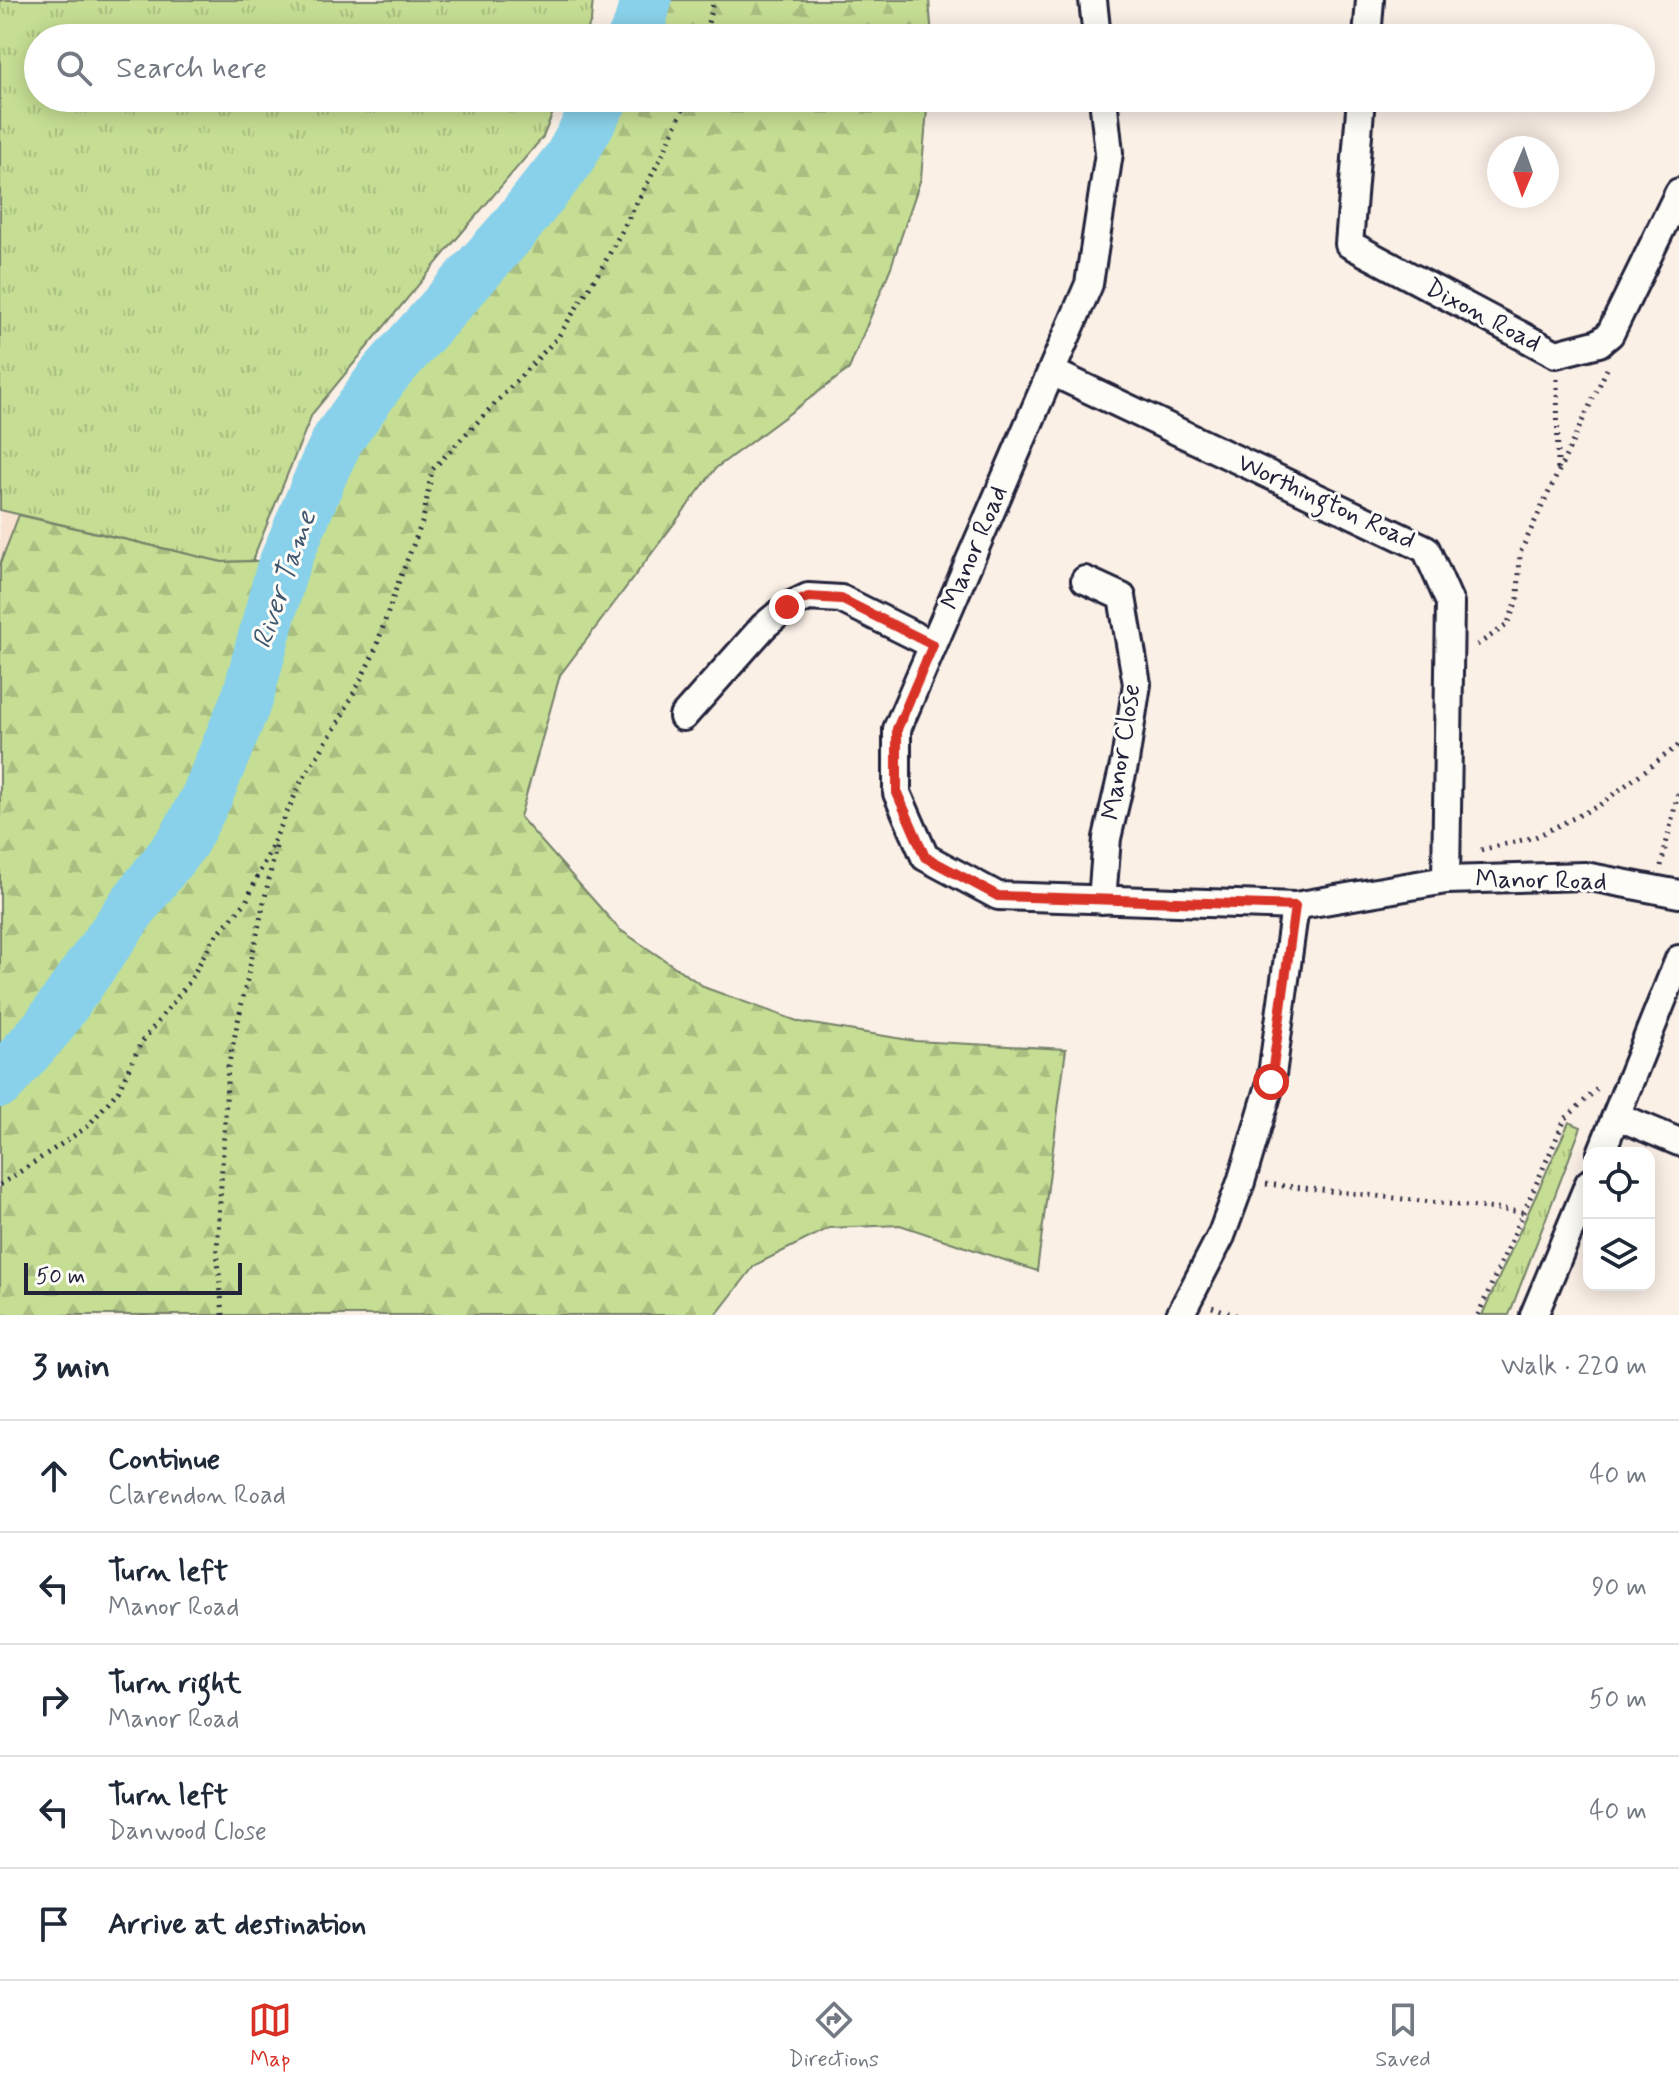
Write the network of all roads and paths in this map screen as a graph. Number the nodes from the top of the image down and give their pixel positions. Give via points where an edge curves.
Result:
1 (714, 0) edge
2 (1093, 0) edge
3 (1370, 0) edge
4 (708, 24) edge
5 (1096, 24) edge
6 (1368, 24) edge
7 (682, 112) edge
8 (1105, 112) edge
9 (1360, 112) edge
10 (1679, 192) edge
11 (1599, 343) junction
12 (1556, 354) junction
13 (1052, 372) junction
14 (1558, 472) junction
15 (1085, 580) dead end
16 (933, 645) junction
17 (1449, 654) junction
18 (683, 717) dead end
19 (1679, 745) edge
20 (1679, 789) edge
21 (279, 829) junction
22 (1663, 855) dead end
23 (1446, 868) junction
24 (1679, 894) edge
25 (1102, 900) junction
26 (1295, 906) junction
27 (1679, 959) edge
28 (1605, 1085) dead end
29 (1617, 1116) junction
30 (1679, 1142) edge
31 (1604, 1147) edge
32 (1241, 1182) junction
33 (0, 1185) edge
34 (1583, 1197) edge
35 (1523, 1212) junction
36 (223, 1315) edge
37 (1180, 1315) edge
38 (1478, 1315) edge
39 (1534, 1315) edge

1 - 4 path
2 - 5 street
3 - 6 street
7 - 21 path via 604,264 558,337 432,470 423,520 374,653
8 - 13 street, Manor Road via 1109,153 1089,284
9 - 12 street, Dixon Road via 1349,244
10 - 11 street via 1610,334
11 - 12 street, Dixon Road
11 - 14 path via 1609,363
12 - 14 path
13 - 16 street, Manor Road
13 - 17 street, Worthington Road via 1426,549 1450,603
14 - 17 path via 1520,553 1518,598 1507,625 1473,648
15 - 25 street, Manor Close via 1122,597 1137,684 1107,838
16 - 18 street via 841,599 808,597 764,626
16 - 25 street, Manor Road via 897,729 897,793 925,857 998,896
17 - 23 street, Worthington Road
19 - 23 path via 1598,806 1535,837 1467,853
20 - 22 path
21 - 33 path via 246,902 213,939 190,981 141,1043 118,1091 87,1127
21 - 36 path via 228,1067 217,1251
23 - 24 street, Manor Road via 1585,876
23 - 26 street, Manor Road
25 - 26 street, Manor Road
26 - 32 street via 1271,1082
27 - 29 street
28 - 35 path via 1565,1119
29 - 30 street
29 - 31 street
32 - 35 path
32 - 37 street via 1221,1236
34 - 39 street
35 - 38 path

